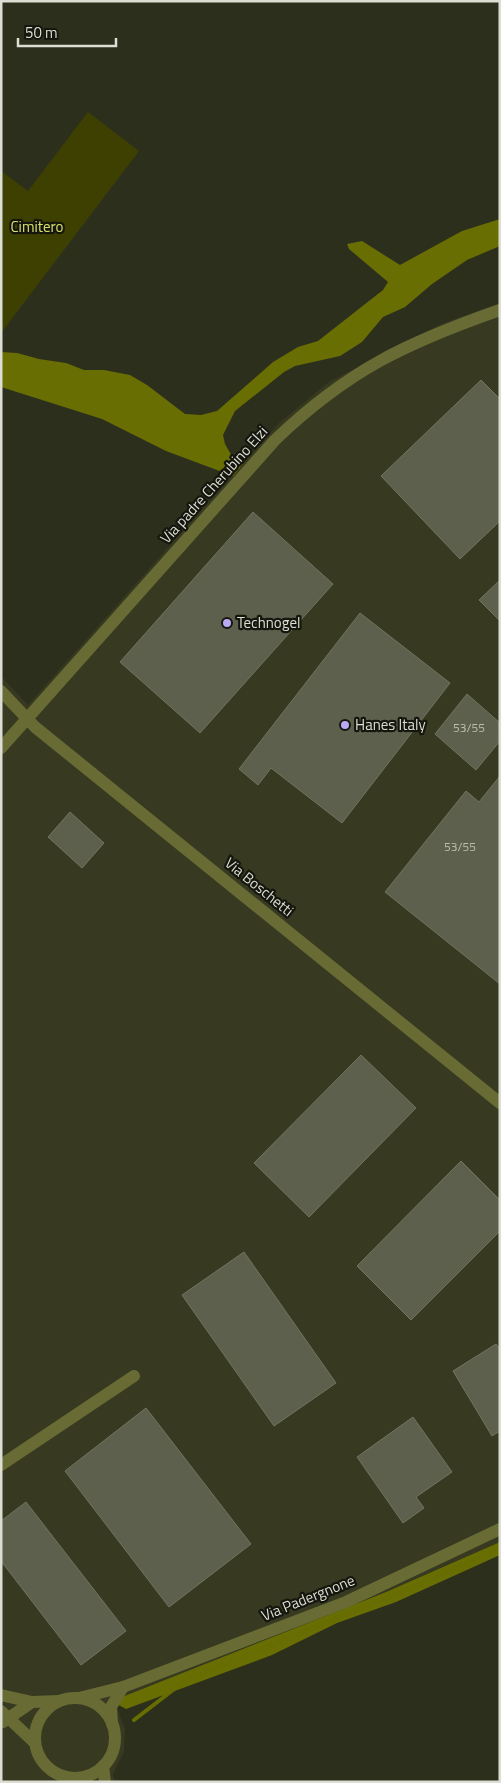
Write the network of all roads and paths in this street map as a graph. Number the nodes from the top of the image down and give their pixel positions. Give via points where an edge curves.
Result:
1 (500, 310) edge
2 (1, 691) edge
3 (27, 719) junction
4 (1, 748) edge
5 (500, 1104) edge
6 (134, 1376) dead end
7 (1, 1465) edge
8 (500, 1529) edge
9 (123, 1687) junction
10 (1, 1695) edge
11 (79, 1698) junction
12 (62, 1700) junction
13 (32, 1702) junction
14 (3, 1720) edge
15 (113, 1725) junction
16 (36, 1743) junction
17 (103, 1766) junction
18 (72, 1780) edge
19 (105, 1782) edge

1 - 3 street, Via padre Cherubino Elzi via 442,330 398,350 365,368 306,411 275,440
2 - 3 street, Via Boschetti
3 - 4 street, Via padre Cherubino Elzi
3 - 5 street, Via Boschetti
6 - 7 street
8 - 9 street, Via Padergnone via 346,1602
9 - 11 street, Via Padergnone
9 - 15 street via 111,1707
10 - 13 street
11 - 12 street
11 - 15 street via 103,1710
12 - 13 street
12 - 16 street via 41,1717
13 - 14 street
14 - 16 street
15 - 17 street via 115,1742
16 - 18 street via 47,1766
17 - 18 street via 88,1776
17 - 19 street

